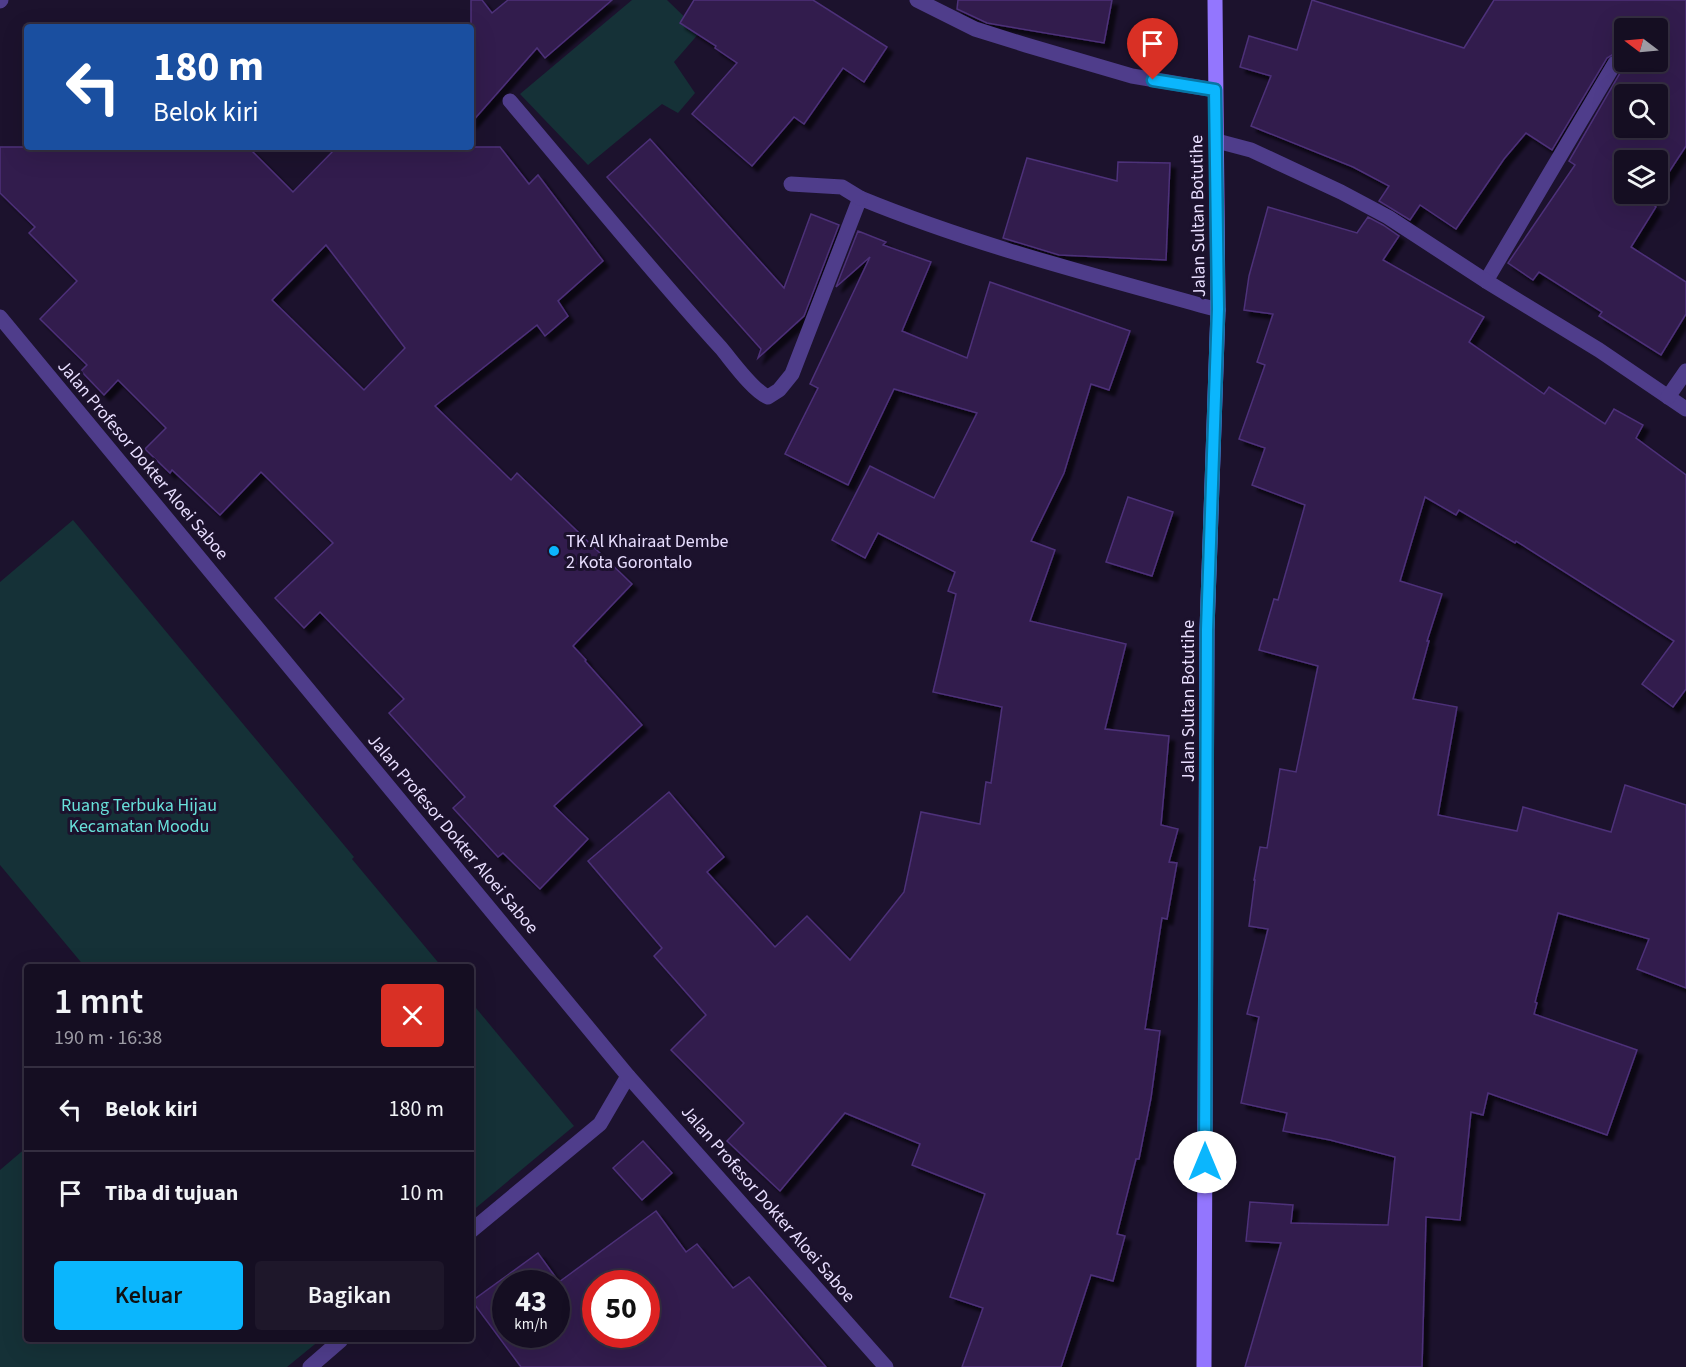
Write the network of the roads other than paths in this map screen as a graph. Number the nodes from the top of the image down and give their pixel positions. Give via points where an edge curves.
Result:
1 (917, 0) edge
2 (1215, 0) edge
3 (1614, 65) edge
4 (1215, 90) junction
5 (510, 101) dead end
6 (1217, 141) junction
7 (791, 184) dead end
8 (860, 198) junction
9 (1486, 281) junction
10 (1218, 309) junction
11 (0, 317) edge
12 (1686, 371) edge
13 (1668, 398) junction
14 (1686, 409) edge
15 (628, 1076) junction
16 (474, 1229) edge
17 (339, 1342) edge
18 (310, 1367) edge
19 (886, 1367) edge
20 (1204, 1367) edge

1 - 4 street via 975,29 1026,45 1132,76
2 - 4 main road, Jalan Sultan Botutihe
3 - 9 street
4 - 6 main road, Jalan Sultan Botutihe
5 - 8 street via 705,332 753,386 768,397 792,374
6 - 9 street via 1251,150 1341,192 1388,217
6 - 10 main road, Jalan Sultan Botutihe
7 - 8 street via 842,188
8 - 10 street via 1028,258
9 - 13 street via 1599,350
10 - 20 main road, Jalan Sultan Botutihe via 1207,630
11 - 15 street, Jalan Profesor Dokter Aloei Saboe
12 - 13 street
13 - 14 street
15 - 16 street via 600,1124
15 - 19 street, Jalan Profesor Dokter Aloei Saboe
17 - 18 street

